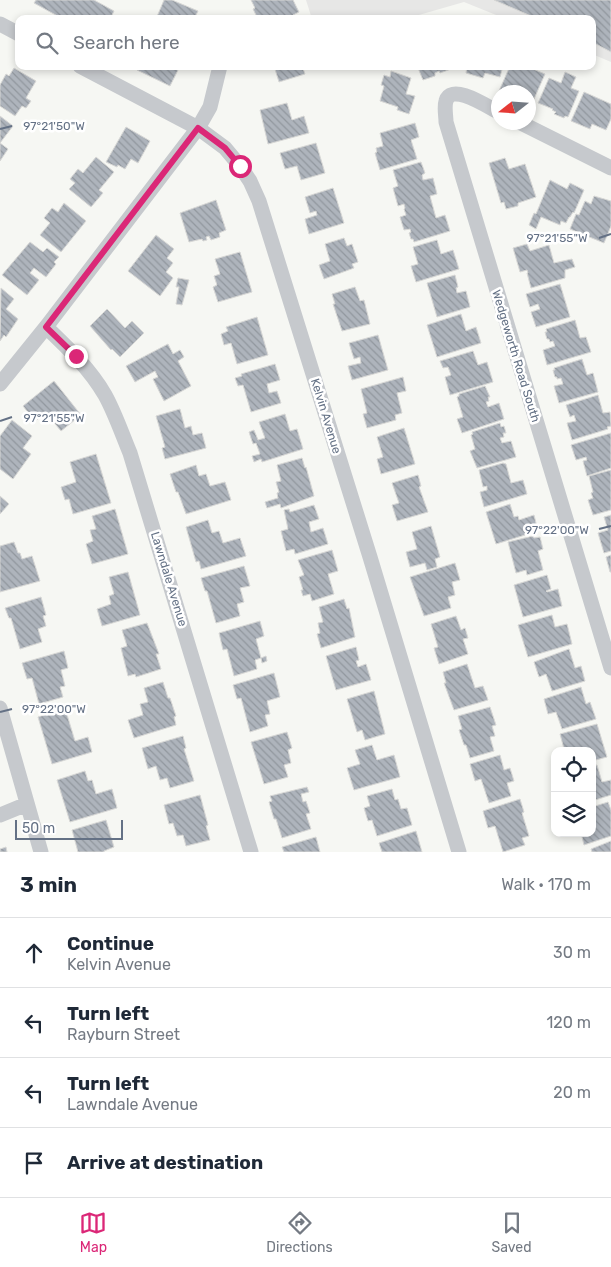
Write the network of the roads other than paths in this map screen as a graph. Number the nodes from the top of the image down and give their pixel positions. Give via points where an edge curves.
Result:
1 (0, 24) edge
2 (15, 32) edge
3 (88, 70) edge
4 (219, 70) edge
5 (491, 108) edge
6 (198, 128) junction
7 (535, 130) edge
8 (611, 168) edge
9 (46, 327) junction
10 (0, 384) edge
11 (611, 668) edge
12 (0, 708) edge
13 (26, 804) junction
14 (0, 814) edge
15 (41, 852) edge
16 (251, 852) edge
17 (459, 852) edge

1 - 2 street
3 - 6 street, Kelvin Avenue
4 - 6 street via 210,107
5 - 11 street, Wedgeworth Road South via 460,93 453,93 446,102 446,122
6 - 9 street
6 - 17 street, Kelvin Avenue via 225,148 240,166 258,201
7 - 8 street
9 - 10 street
9 - 16 street, Lawndale Avenue via 94,378 106,397 130,453
12 - 13 street
13 - 14 street
13 - 15 street

